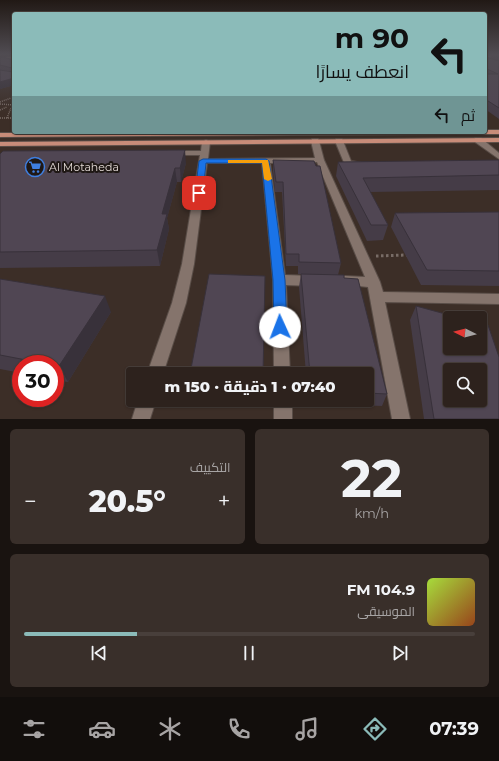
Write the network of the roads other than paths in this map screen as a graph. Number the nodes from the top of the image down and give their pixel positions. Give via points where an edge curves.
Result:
1 (487, 132) edge
2 (499, 132) edge
3 (22, 134) edge
4 (0, 135) edge
5 (478, 140) junction
6 (499, 140) edge
7 (315, 141) junction
8 (339, 141) junction
9 (0, 144) edge
10 (204, 152) junction
11 (166, 153) edge
12 (499, 157) edge
13 (320, 160) junction
14 (266, 161) junction
15 (365, 164) edge
16 (279, 280) junction
17 (374, 282) junction
18 (378, 297) junction
19 (499, 299) edge
20 (157, 367) edge
21 (282, 367) edge
22 (145, 407) edge
23 (283, 407) edge
24 (141, 419) edge
25 (283, 419) edge
26 (401, 419) edge

1 - 2 main road
3 - 4 main road
5 - 6 main road
5 - 8 main road
5 - 12 street
7 - 8 main road
7 - 10 main road
7 - 13 street
8 - 15 street via 348,163
9 - 10 main road
10 - 11 street
10 - 14 street
10 - 20 street via 188,264 179,302
13 - 14 street
13 - 17 street
14 - 16 street
16 - 17 street
16 - 21 street
17 - 18 street
18 - 19 street
18 - 26 street
22 - 24 street
23 - 25 street

